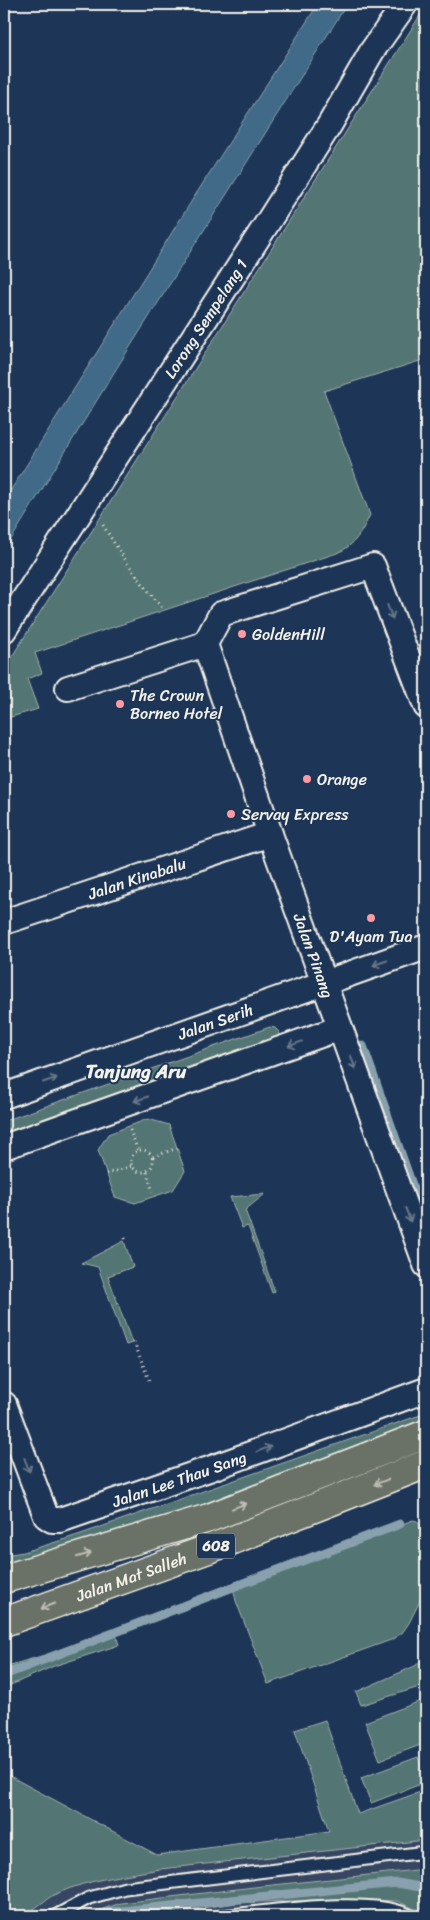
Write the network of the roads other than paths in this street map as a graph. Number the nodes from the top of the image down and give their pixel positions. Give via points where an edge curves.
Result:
1 (404, 4) edge
2 (4, 630) edge
3 (205, 644) junction
4 (68, 688) dead end
5 (426, 706) edge
6 (270, 834) junction
7 (4, 922) edge
8 (426, 947) edge
9 (324, 983) junction
10 (340, 1028) junction
11 (4, 1096) edge
12 (4, 1147) edge
13 (426, 1265) edge
14 (426, 1390) edge
15 (4, 1404) edge
16 (426, 1434) edge
17 (426, 1464) edge
18 (4, 1579) edge
19 (4, 1622) edge
20 (426, 1852) edge
21 (54, 1916) edge
22 (221, 1916) edge
23 (411, 1916) edge

1 - 2 street, Lorong Sempelang 1 via 261,234
3 - 4 street
3 -> 5 street via 221,614 373,566
3 - 6 street, Jalan Pinang
6 - 7 street, Jalan Kinabalu
6 - 9 street, Jalan Pinang
8 -> 9 street, Jalan Serih
9 - 10 street, Jalan Pinang
11 -> 9 street, Jalan Serih
10 -> 12 street
10 -> 13 street, Jalan Pinang
15 -> 14 street, Jalan Lee Thau Sang via 46,1516 60,1520
18 -> 16 main road, Jalan Mat Salleh / 608 via 208,1518
17 -> 19 main road, Jalan Mat Salleh / 608 via 225,1543
20 - 21 lane via 125,1888 89,1898
22 - 23 lane via 343,1906 395,1910

